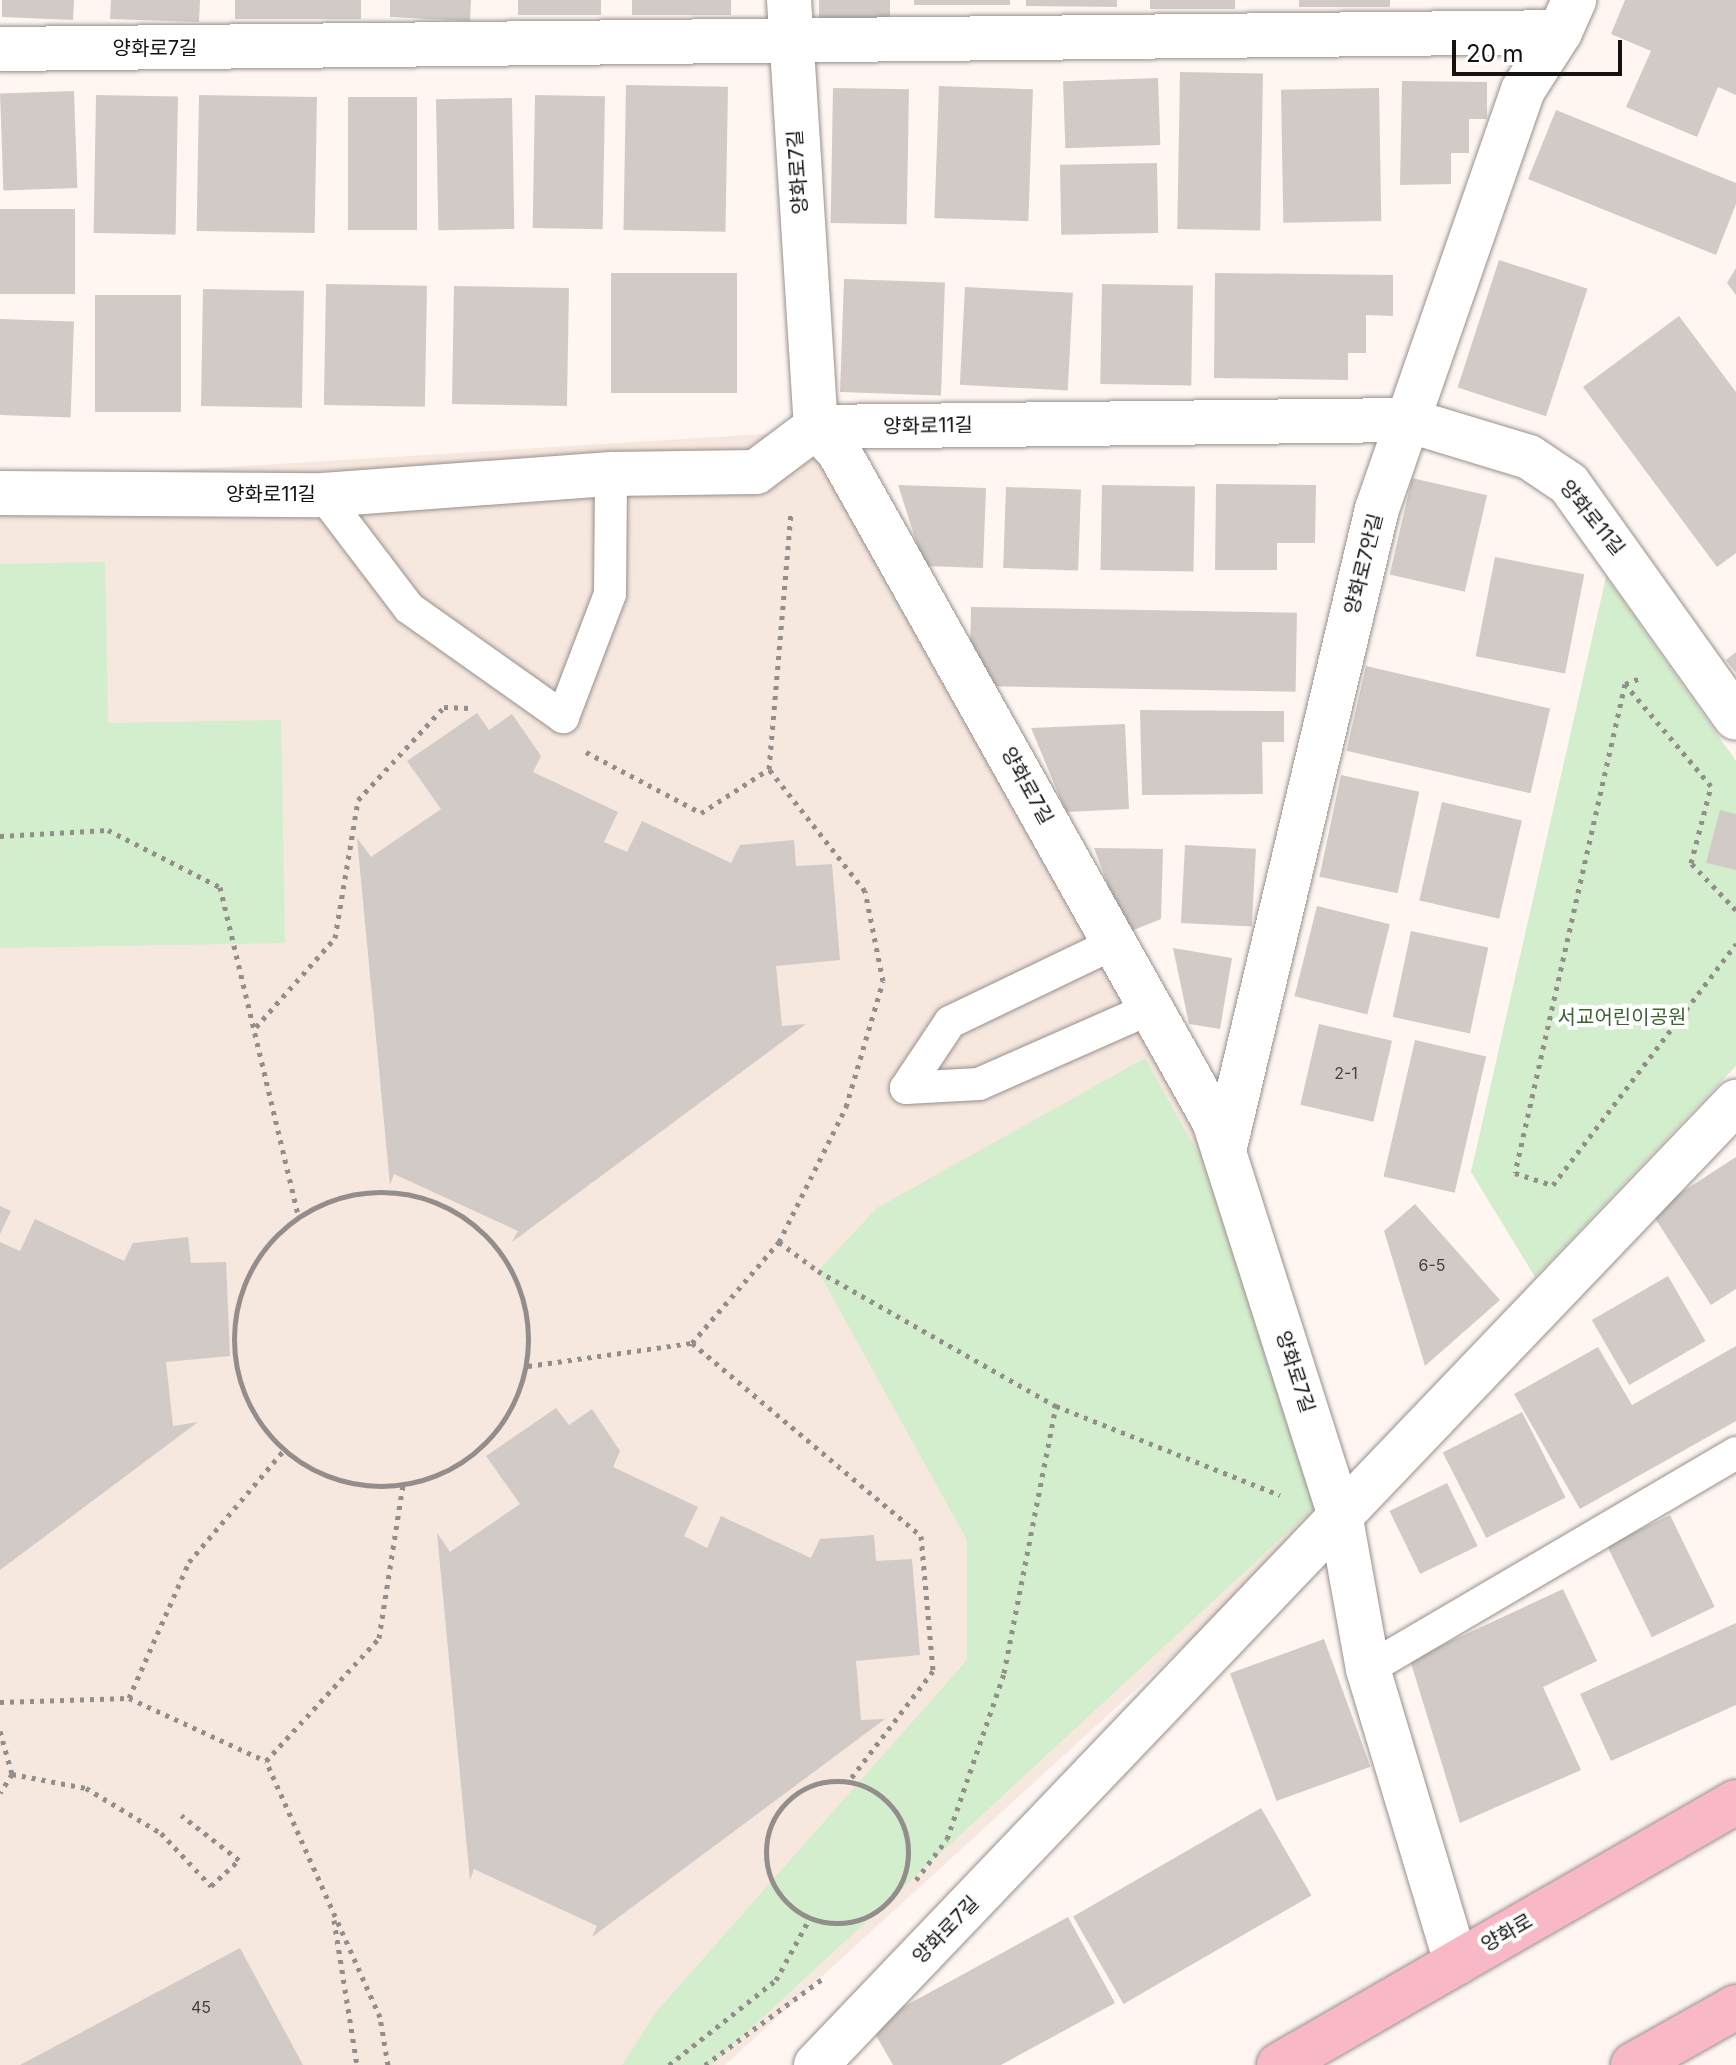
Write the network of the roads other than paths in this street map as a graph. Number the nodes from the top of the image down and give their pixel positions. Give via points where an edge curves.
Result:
1 (1567, 16) edge
2 (1274, 19) edge
3 (789, 21) edge
4 (0, 49) edge
5 (1407, 420) junction
6 (816, 427) junction
7 (611, 474) junction
8 (0, 493) edge
9 (323, 495) junction
10 (1736, 718) edge
11 (1115, 943) junction
12 (1151, 1008) junction
13 (1736, 1102) edge
14 (1224, 1151) junction
15 (1736, 1453) edge
16 (1338, 1510) junction
17 (1368, 1669) junction
18 (1736, 1802) edge
19 (1456, 1963) junction
20 (1736, 2007) edge
21 (816, 2065) edge
22 (1279, 2065) edge
23 (1633, 2065) edge

1 - 2 street, 양화로7길
1 - 5 street, 양화로7안길 via 1523,90
2 - 3 street, 양화로7길
3 - 4 street, 양화로7길
3 - 6 street, 양화로7길
5 - 6 street, 양화로11길
5 - 10 street, 양화로11길 via 1529,457 1569,484
5 - 14 street, 양화로7안길 via 1377,509
6 - 7 street, 양화로11길 via 756,472
6 - 11 street, 양화로7길 via 839,452
7 - 9 street, 양화로11길
7 - 9 lane via 610,594 563,717 409,608
8 - 9 street, 양화로11길
11 - 12 street, 양화로7길
11 - 12 lane via 950,1022 906,1088 979,1084
12 - 14 street, 양화로7길 via 1214,1121
13 - 16 street, 양화로7길
14 - 16 street, 양화로7길
15 - 17 lane
16 - 17 street, 양화로7길
16 - 21 street, 양화로7길
17 - 19 street, 양화로7길
18 - 19 main road, 양화로
19 - 22 main road, 양화로
20 - 23 main road

